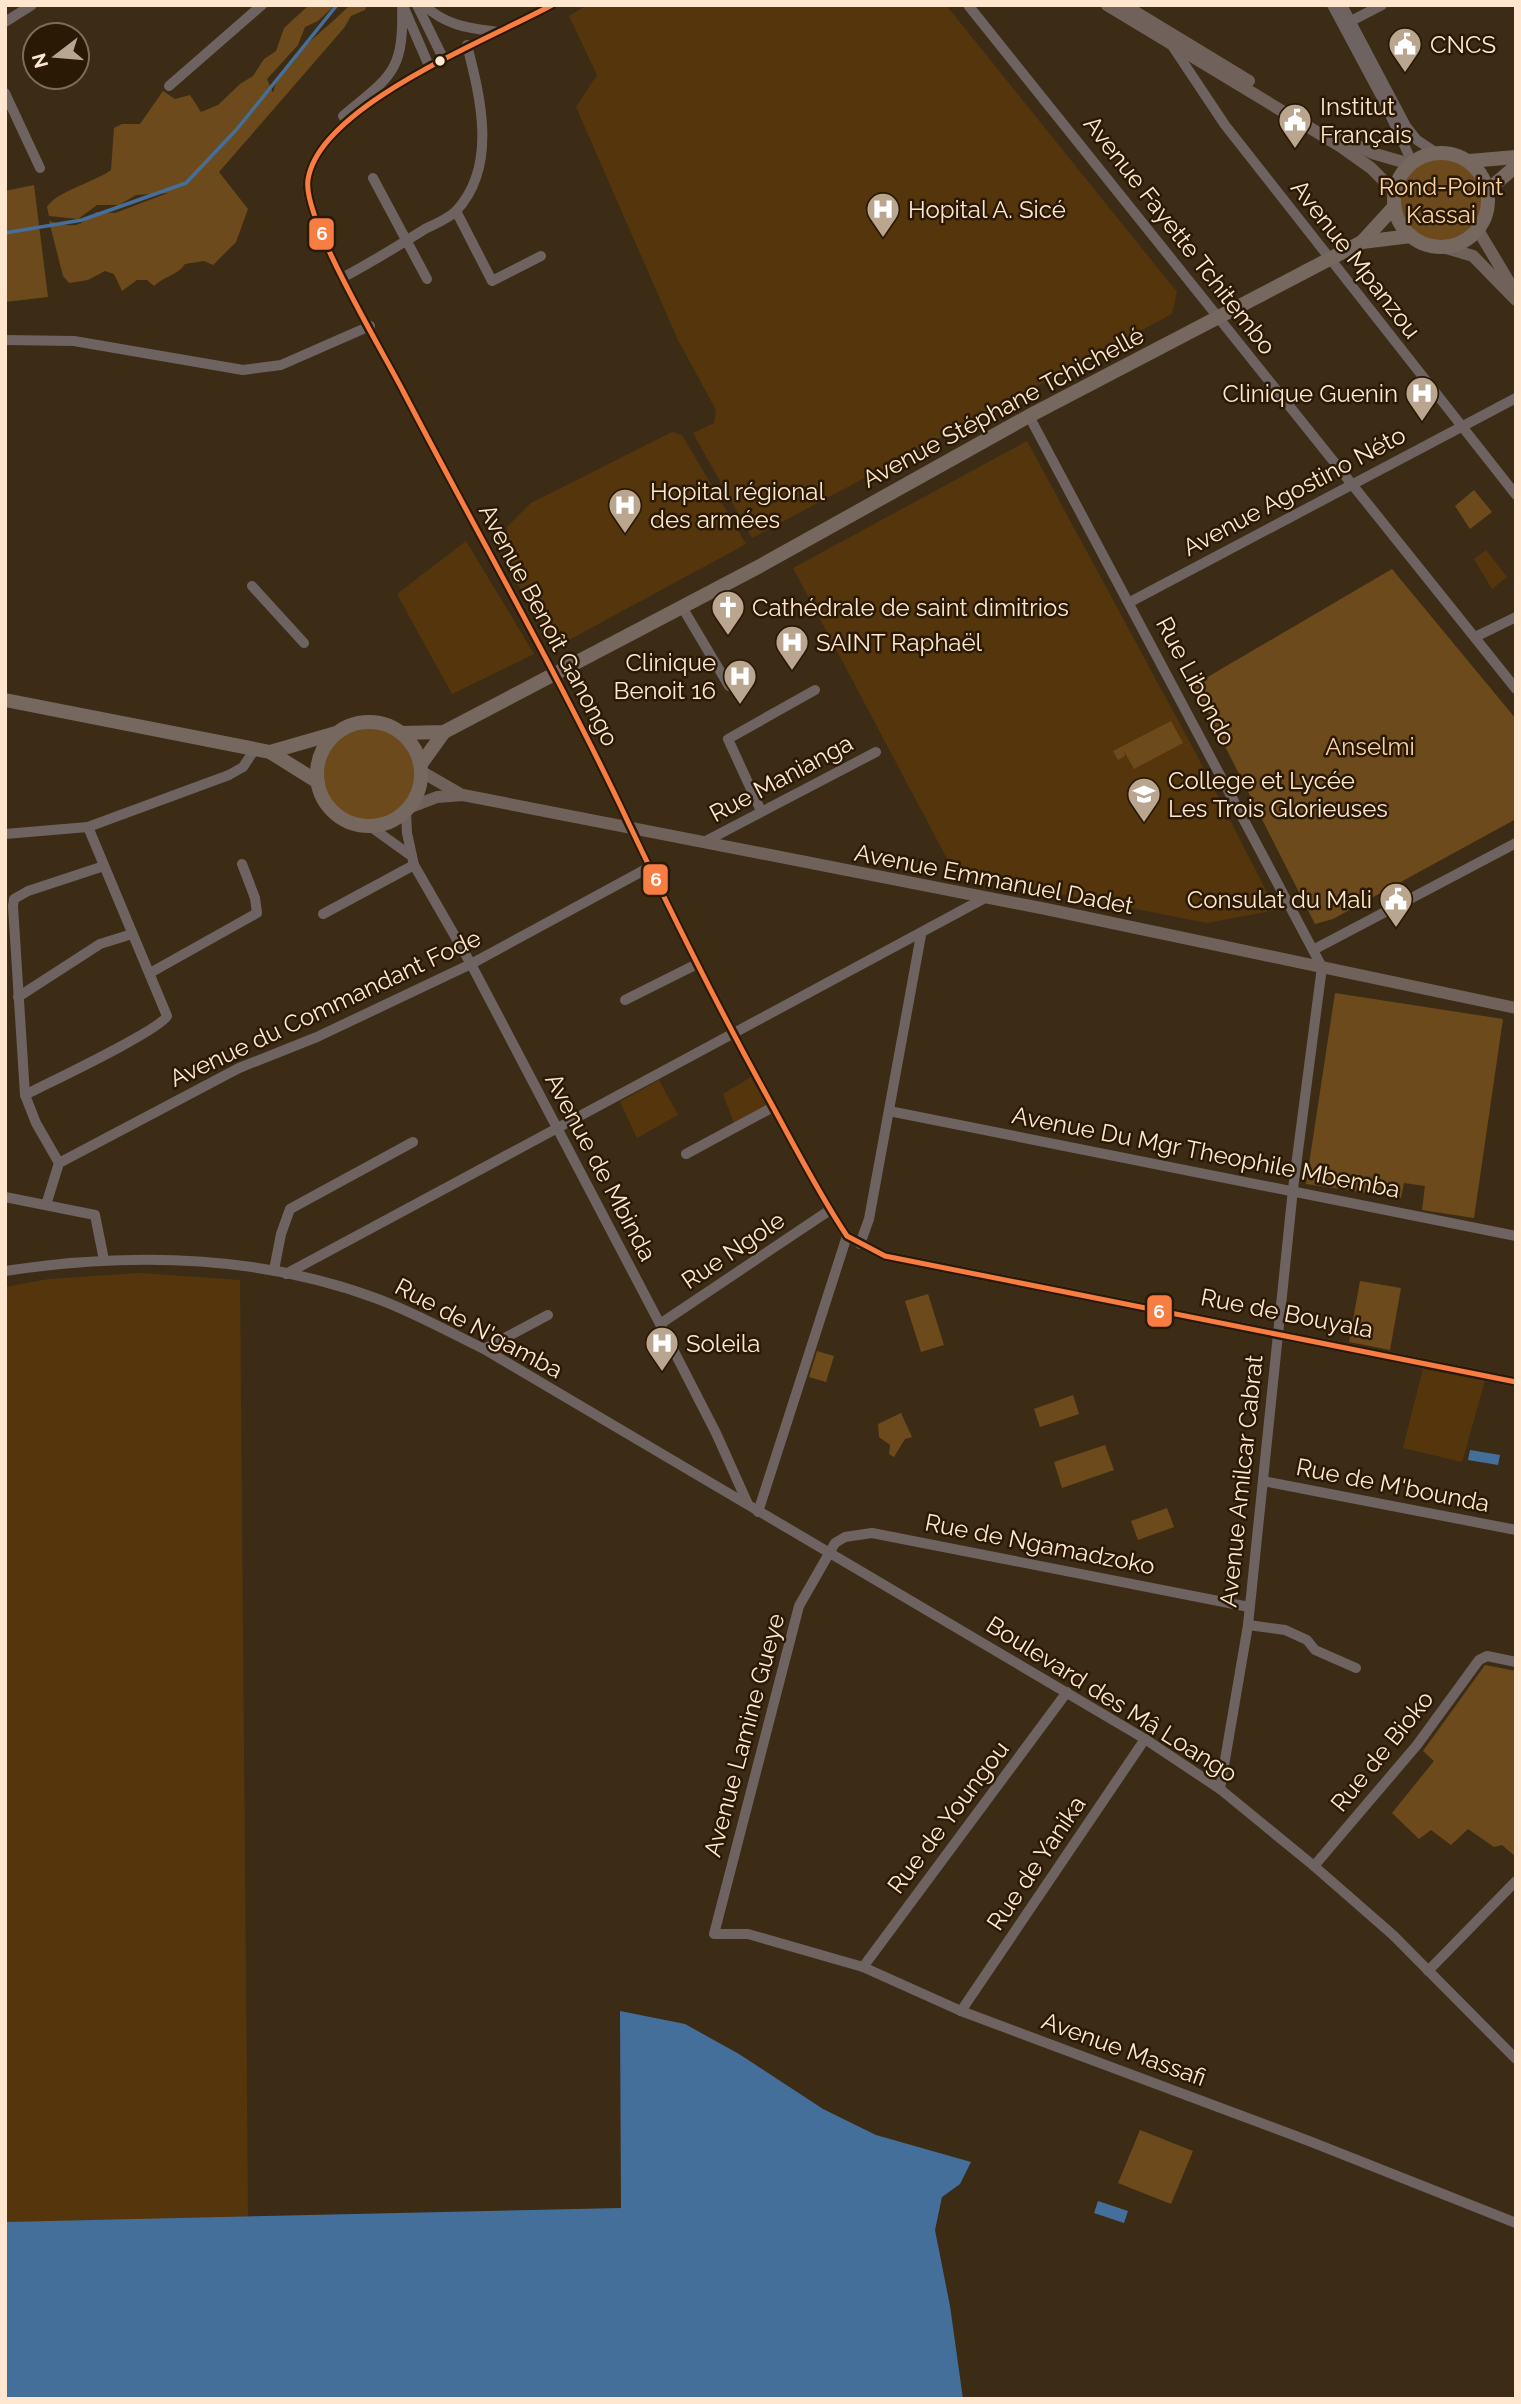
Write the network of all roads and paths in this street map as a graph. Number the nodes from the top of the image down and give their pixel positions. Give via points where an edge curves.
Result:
1 (32, 5) edge
2 (262, 5) edge
3 (402, 5) edge
4 (417, 5) edge
5 (424, 5) edge
6 (552, 5) edge
7 (968, 5) edge
8 (1107, 5) edge
9 (1124, 5) edge
10 (1332, 5) edge
11 (1342, 5) edge
12 (1382, 5) edge
13 (1351, 21) junction
14 (5, 22) edge
15 (500, 33) junction
16 (1170, 43) junction
17 (467, 45) junction
18 (443, 58) junction
19 (429, 66) junction
20 (169, 86) dead end
21 (5, 93) edge
22 (1436, 152) junction
23 (1516, 157) edge
24 (314, 158) junction
25 (1469, 161) junction
26 (1411, 163) junction
27 (1516, 166) edge
28 (40, 168) dead end
29 (373, 178) dead end
30 (1488, 190) junction
31 (1395, 192) junction
32 (1395, 207) junction
33 (456, 211) junction
34 (1478, 230) junction
35 (1410, 236) junction
36 (408, 240) junction
37 (1362, 243) junction
38 (1443, 247) junction
39 (541, 256) dead end
40 (1330, 259) junction
41 (342, 278) junction
42 (427, 279) dead end
43 (1516, 293) edge
44 (1516, 300) edge
45 (1219, 318) junction
46 (370, 327) junction
47 (5, 340) edge
48 (1516, 398) edge
49 (1029, 416) junction
50 (1460, 427) junction
51 (1353, 485) junction
52 (1516, 495) edge
53 (252, 586) dead end
54 (1130, 602) junction
55 (682, 607) junction
56 (1516, 617) edge
57 (1475, 637) junction
58 (304, 643) dead end
59 (554, 675) junction
60 (729, 686) dead end
61 (1516, 689) edge
62 (815, 690) dead end
63 (5, 700) edge
64 (444, 732) junction
65 (336, 733) junction
66 (402, 733) junction
67 (255, 749) junction
68 (270, 752) junction
69 (876, 752) dead end
70 (421, 768) junction
71 (318, 782) junction
72 (463, 795) junction
73 (408, 809) junction
74 (761, 811) junction
75 (630, 826) junction
76 (89, 827) junction
77 (371, 827) junction
78 (5, 834) edge
79 (706, 841) junction
80 (1516, 843) edge
81 (412, 860) junction
82 (242, 864) dead end
83 (104, 866) junction
84 (648, 868) junction
85 (983, 899) junction
86 (323, 914) dead end
87 (132, 934) junction
88 (921, 935) junction
89 (1313, 950) junction
90 (471, 964) junction
91 (697, 964) junction
92 (1322, 967) junction
93 (150, 973) junction
94 (18, 997) junction
95 (625, 1000) dead end
96 (1516, 1008) edge
97 (733, 1035) junction
98 (25, 1095) junction
99 (773, 1107) junction
100 (889, 1111) junction
101 (557, 1127) junction
102 (413, 1142) dead end
103 (686, 1154) dead end
104 (59, 1163) junction
105 (1293, 1189) junction
106 (5, 1197) edge
107 (46, 1205) junction
108 (830, 1210) junction
109 (847, 1236) junction
110 (1516, 1236) edge
111 (860, 1244) junction
112 (104, 1260) junction
113 (274, 1270) junction
114 (5, 1271) edge
115 (286, 1274) junction
116 (548, 1315) dead end
117 (660, 1324) junction
118 (1277, 1332) junction
119 (484, 1349) junction
120 (1516, 1382) edge
121 (1263, 1481) junction
122 (747, 1502) junction
123 (758, 1512) junction
124 (1516, 1530) edge
125 (828, 1553) junction
126 (1249, 1607) junction
127 (1248, 1625) junction
128 (1516, 1662) edge
129 (1356, 1668) dead end
130 (1066, 1692) junction
131 (1145, 1738) junction
132 (1220, 1789) junction
133 (1314, 1866) junction
134 (1516, 1881) edge
135 (714, 1934) joint
136 (863, 1967) junction
137 (1428, 1971) junction
138 (961, 2011) junction
139 (1516, 2059) edge
140 (1516, 2222) edge

1 - 14 street
2 - 20 street
3 - 19 street
3 - 24 street via 401,55 380,86 321,139
4 - 18 street
5 - 15 street via 439,19 458,27
6 - 15 street
7 - 45 street, Avenue Fayette Tchitembo
8 - 16 main road
9 - 26 main road via 1340,137 1372,153
10 - 26 street
11 - 13 street
12 - 13 street
13 - 22 street via 1406,126
15 - 17 street
16 - 31 main road via 1340,146
16 - 40 street, Avenue Mpanzou via 1225,125
17 - 18 street
17 - 33 street via 480,95 483,132 470,189
18 - 19 street
19 - 24 street via 350,119
21 - 28 street
22 - 25 highway
22 - 26 highway
23 - 25 highway
24 - 41 street, Avenue Benoît Ganongo via 307,182 310,198
25 - 30 highway
26 - 31 highway
27 - 30 highway
29 - 36 street
30 - 34 highway via 1488,211
31 - 32 highway
32 - 35 highway
32 - 37 highway, Avenue Stéphane Tchichellé
33 - 36 street
33 - 39 street via 492,281
34 - 38 highway via 1456,245
34 - 43 main road
35 - 37 highway, Avenue Stéphane Tchichellé
35 - 38 highway
36 - 41 street
36 - 42 street
37 - 40 highway, Avenue Stéphane Tchichellé
38 - 44 main road via 1473,256
40 - 45 highway, Avenue Stéphane Tchichellé
40 - 50 street, Avenue Mpanzou
41 - 46 street, Avenue Benoît Ganongo
45 - 49 highway, Avenue Stéphane Tchichellé
45 - 51 street, Avenue Fayette Tchitembo
46 - 47 street via 281,365 243,370 74,341
46 - 59 street, Avenue Benoît Ganongo
48 - 50 street, Avenue Agostino Néto
49 - 54 street, Rue Libondo
49 - 55 highway, Avenue Stéphane Tchichellé
50 - 51 street, Avenue Agostino Néto
50 - 52 street, Avenue Mpanzou
51 - 54 street, Avenue Agostino Néto
51 - 57 street, Avenue Fayette Tchitembo
53 - 58 street
54 - 89 street, Rue Libondo
55 - 59 highway, Avenue Stéphane Tchichellé
55 - 60 street
56 - 57 street
57 - 61 street, Avenue Fayette Tchitembo
59 - 64 highway, Avenue Stéphane Tchichellé
59 - 75 street, Avenue Benoît Ganongo
62 - 74 street via 727,739
63 - 67 highway
64 - 66 highway, Avenue Stéphane Tchichellé
64 - 70 highway, Avenue Stéphane Tchichellé
65 - 66 highway via 369,722 387,724
65 - 68 highway
65 - 71 highway via 321,755
66 - 70 highway via 414,747
67 - 68 highway
67 - 76 street via 243,767 229,775
68 - 71 highway
69 - 74 street, Rue Manianga
70 - 72 main road, Avenue Emmanuel Dadet
70 - 73 highway via 417,796
71 - 77 highway via 336,815
72 - 73 main road, Avenue Emmanuel Dadet via 437,797
72 - 75 main road, Avenue Emmanuel Dadet
73 - 77 highway via 384,825
73 - 81 street, Avenue de Mbinda
74 - 79 street, Rue Manianga
75 - 79 main road, Avenue Emmanuel Dadet
75 - 84 street, Avenue Benoît Ganongo
76 - 78 street
76 - 83 street
77 - 81 street, Avenue de Mbinda
79 - 85 main road, Avenue Emmanuel Dadet
80 - 89 street
81 - 86 street
81 - 90 street, Avenue de Mbinda
82 - 93 street via 257,913
83 - 87 street
83 - 94 street via 14,899
84 - 90 street, Avenue du Commandant Fode
84 - 91 street, Avenue Benoît Ganongo
85 - 88 street
85 - 92 main road, Avenue Emmanuel Dadet
87 - 93 street
87 - 94 street via 100,944
88 - 97 street
88 - 100 street
89 - 92 street, Rue Libondo
90 - 101 street, Avenue de Mbinda
90 - 104 street, Avenue du Commandant Fode via 317,1037 239,1068
91 - 95 street
91 - 97 street, Avenue Benoît Ganongo
92 - 96 main road, Avenue Emmanuel Dadet
92 - 105 street, Avenue Amilcar Cabrat
93 - 98 street via 167,1010 165,1021
94 - 98 street
97 - 99 street, Avenue Benoît Ganongo
97 - 101 street
98 - 104 street
99 - 103 street
99 - 108 street, Avenue Benoît Ganongo
100 - 105 street, Avenue Du Mgr Theophile Mbemba
100 - 111 street
101 - 115 street
101 - 117 street, Avenue de Mbinda
102 - 113 street via 290,1209
104 - 107 street
105 - 110 street, Avenue Du Mgr Theophile Mbemba
105 - 118 street, Avenue Amilcar Cabrat
106 - 107 street
107 - 112 street via 95,1215
108 - 109 street, Avenue Benoît Ganongo
108 - 117 street, Rue Ngole
109 - 111 street, Rue de Bouyala
109 - 123 street
111 - 118 street, Rue de Bouyala via 885,1256 941,1268
112 - 113 street, Rue de N'gamba via 210,1260
112 - 114 street, Rue de N'gamba
113 - 115 street, Rue de N'gamba
115 - 119 street, Rue de N'gamba via 379,1299
116 - 119 street
117 - 122 street, Avenue de Mbinda
118 - 120 street, Rue de Bouyala
118 - 121 street, Avenue Amilcar Cabrat
119 - 122 street, Rue de N'gamba
121 - 124 street, Rue de M'bounda
121 - 126 street, Avenue Amilcar Cabrat
122 - 123 street, Boulevard des Mâ Loango
123 - 125 street, Boulevard des Mâ Loango
125 - 126 street, Rue de Ngamadzoko via 845,1537 872,1533
125 - 130 street, Boulevard des Mâ Loango
125 - 135 street, Avenue Lamine Gueye via 799,1606
126 - 127 street, Avenue Amilcar Cabrat
127 - 129 street via 1285,1630
127 - 132 street, Avenue Amilcar Cabrat
128 - 133 street, Rue de Bioko via 1487,1656 1479,1660 1416,1745
130 - 131 street, Boulevard des Mâ Loango
130 - 136 street, Rue de Youngou
131 - 132 street, Boulevard des Mâ Loango
131 - 138 street, Rue de Yanika
132 - 133 street, Boulevard des Mâ Loango
133 - 137 street, Boulevard des Mâ Loango
134 - 137 street
135 - 136 street, Avenue Massafi via 748,1934
136 - 138 street, Avenue Massafi
137 - 139 street, Boulevard des Mâ Loango
138 - 140 street, Avenue Massafi

